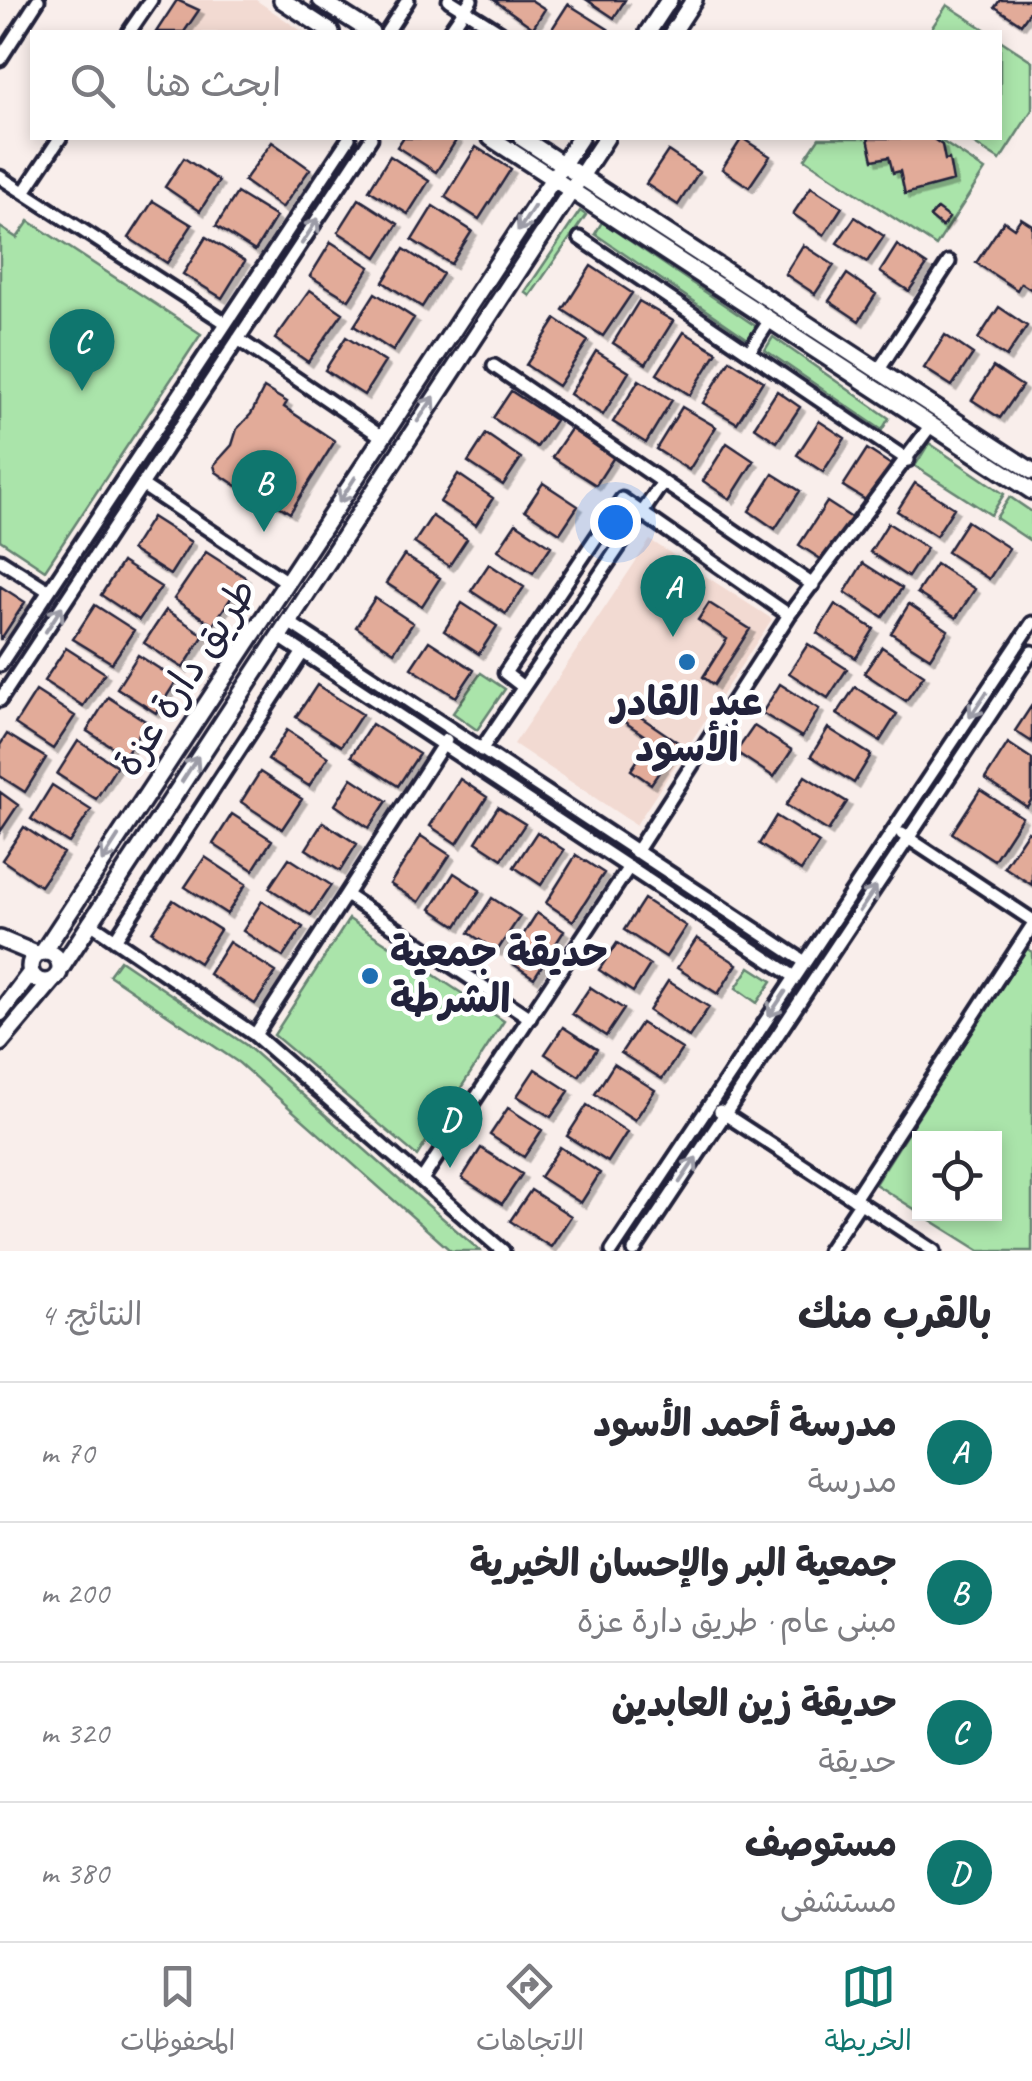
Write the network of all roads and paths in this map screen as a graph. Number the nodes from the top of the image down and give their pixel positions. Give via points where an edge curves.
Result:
1 (38, 0) edge
2 (151, 0) edge
3 (282, 0) edge
4 (321, 0) edge
5 (408, 0) edge
6 (449, 0) edge
7 (669, 0) edge
8 (694, 0) edge
9 (467, 5) edge
10 (130, 30) edge
11 (328, 30) edge
12 (368, 30) edge
13 (389, 30) edge
14 (451, 30) edge
15 (498, 30) edge
16 (649, 30) edge
17 (674, 30) edge
18 (0, 59) edge
19 (59, 140) edge
20 (348, 140) edge
21 (370, 140) edge
22 (494, 140) edge
23 (524, 140) edge
24 (579, 140) edge
25 (605, 140) edge
26 (558, 171) junction
27 (0, 177) edge
28 (576, 184) junction
29 (24, 192) junction
30 (580, 238) dead end
31 (949, 262) dead end
32 (264, 266) junction
33 (280, 276) junction
34 (770, 320) junction
35 (226, 323) junction
36 (238, 340) junction
37 (749, 352) junction
38 (494, 366) dead end
39 (878, 370) junction
40 (178, 396) junction
41 (194, 406) junction
42 (931, 425) junction
43 (382, 437) junction
44 (908, 460) junction
45 (1032, 471) edge
46 (663, 482) junction
47 (142, 485) junction
48 (1032, 491) edge
49 (642, 513) junction
50 (90, 528) junction
51 (107, 538) junction
52 (0, 560) edge
53 (287, 582) junction
54 (813, 585) junction
55 (48, 592) junction
56 (789, 615) junction
57 (1032, 624) edge
58 (282, 628) junction
59 (304, 652) junction
60 (1032, 652) edge
61 (0, 665) edge
62 (524, 687) junction
63 (0, 700) edge
64 (452, 731) junction
65 (444, 745) junction
66 (481, 750) junction
67 (894, 829) junction
68 (908, 838) junction
69 (636, 852) junction
70 (629, 867) junction
71 (346, 895) junction
72 (88, 922) junction
73 (1032, 923) edge
74 (1, 939) edge
75 (115, 940) junction
76 (35, 961) junction
77 (805, 962) junction
78 (56, 974) junction
79 (796, 976) junction
80 (0, 1013) edge
81 (530, 1018) junction
82 (256, 1034) junction
83 (0, 1042) edge
84 (710, 1104) junction
85 (725, 1114) junction
86 (423, 1178) junction
87 (857, 1201) junction
88 (503, 1251) edge
89 (612, 1251) edge
90 (634, 1251) edge
91 (828, 1251) edge
92 (934, 1251) edge

1 - 18 street
2 - 10 street
3 - 11 main road
4 - 12 main road
5 - 13 street
6 - 9 street
7 - 16 main road
8 - 17 main road
9 - 14 street
9 - 15 street
19 - 29 street
20 - 32 street
33 -> 21 street
22 - 26 main road
23 - 26 main road
24 - 26 main road, طريق دارة عزة
25 - 28 main road
26 - 28 main road
26 -> 43 main road, طريق دارة عزة
27 - 29 street
28 - 34 main road
28 - 39 main road
58 -> 28 main road
29 - 35 street
30 - 37 street
31 - 39 street
32 - 33 street
32 - 35 street
33 - 36 street
34 - 37 street
34 - 42 main road
35 - 40 street
36 - 41 street
36 - 43 street
37 - 44 street
38 - 46 street
39 - 45 main road
40 - 41 street
40 - 50 street
41 - 47 street
42 - 44 street
42 - 48 main road
43 -> 53 main road, طريق دارة عزة
44 - 54 street
46 - 49 street
46 - 54 street
47 - 51 street
47 - 53 street
49 - 56 street
49 - 62 street
49 - 62 street via 622,499 611,514 505,673
50 - 51 street
50 - 55 street
63 -> 51 street
52 - 55 street
53 -> 76 main road, طريق دارة عزة
54 - 56 street
55 - 61 street
56 - 69 street
57 -> 67 street
58 - 59 street
58 - 64 street
72 -> 58 main road
59 - 65 street
59 - 75 street
60 - 68 street
62 - 66 street
64 - 65 street
64 - 66 street
65 - 70 street
65 - 71 street
66 - 69 street
67 - 68 street
67 - 77 street
68 - 73 street
85 -> 68 street
69 - 77 street
70 - 79 street
70 - 81 street
71 - 81 street
71 - 82 street
72 - 75 street
72 - 78 main road
73 - 87 street
74 - 76 main road
75 - 82 street
76 - 78 main road via 36,980
76 - 78 main road via 54,954
76 - 80 main road, طريق دارة عزة
77 - 79 street
78 - 83 main road
79 -> 84 street
81 - 86 street
82 - 86 street
84 - 85 street
84 - 89 street
85 - 87 street
90 -> 85 street
86 - 88 street
87 - 91 street
87 - 92 street

